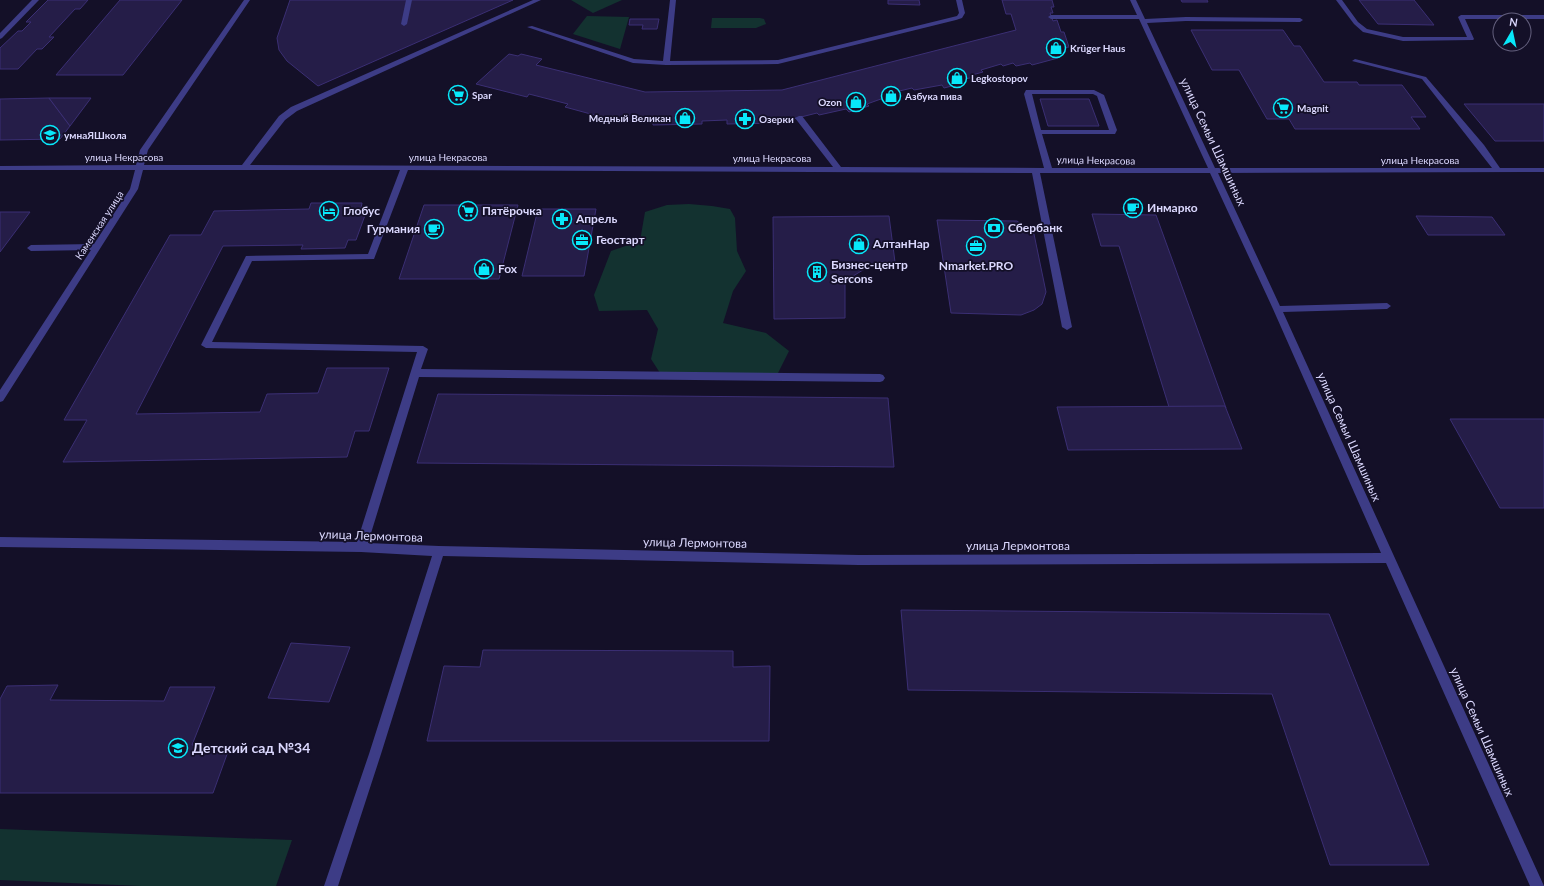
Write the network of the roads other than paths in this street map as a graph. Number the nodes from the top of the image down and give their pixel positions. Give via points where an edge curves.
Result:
1 (36, 0) edge
2 (247, 0) edge
3 (409, 0) edge
4 (538, 0) edge
5 (673, 0) edge
6 (959, 0) edge
7 (1133, 0) edge
8 (1339, 0) edge
9 (1052, 17) dead end
10 (1544, 17) edge
11 (1142, 19) junction
12 (1300, 20) dead end
13 (404, 24) dead end
14 (530, 27) dead end
15 (0, 37) edge
16 (1355, 61) dead end
17 (666, 63) junction
18 (799, 118) dead end
19 (1038, 132) junction
20 (244, 166) junction
21 (140, 167) junction
22 (406, 167) junction
23 (0, 168) edge
24 (838, 168) junction
25 (1035, 169) junction
26 (1048, 169) junction
27 (1497, 169) junction
28 (1211, 170) junction
29 (1544, 170) edge
30 (97, 247) junction
31 (30, 248) dead end
32 (1387, 306) dead end
33 (1277, 309) junction
34 (1067, 327) dead end
35 (416, 373) junction
36 (880, 378) dead end
37 (0, 398) edge
38 (0, 542) edge
39 (362, 547) junction
40 (439, 551) junction
41 (1389, 558) junction
42 (331, 886) edge
43 (1537, 886) edge

1 - 15 street
2 - 21 street, Каменская улица via 144,150
3 - 13 street
4 - 20 street via 294,109 282,118
5 - 17 street
6 - 17 street via 962,13 960,17 778,62
7 - 11 street, улица Семьи Шамшиных
8 - 10 street via 1356,24 1365,31 1403,39 1472,39 1461,17
9 - 11 street
11 - 12 street
11 - 28 street, улица Семьи Шамшиных
14 - 17 street via 633,61
16 - 27 street via 1424,78
18 - 24 street
19 - 19 street via 1028,94 1032,91 1098,93 1113,130 1108,133
19 - 26 street
20 - 21 street, улица Некрасова
20 - 22 street, улица Некрасова
21 - 23 street, улица Некрасова
21 - 30 street, Каменская улица via 134,189
22 - 24 street, улица Некрасова
22 - 35 street via 371,256 249,258 206,345 423,348
24 - 25 street, улица Некрасова
25 - 26 street, улица Некрасова
25 - 34 street
26 - 28 street, улица Некрасова
27 - 28 street, улица Некрасова
27 - 29 street, улица Некрасова
28 - 33 street, улица Семьи Шамшиных
30 - 31 street
30 - 37 street, Каменская улица
32 - 33 street
33 - 41 street, улица Семьи Шамшиных
35 - 36 street
35 - 39 street
38 - 39 street, улица Лермонтова
39 - 40 street, улица Лермонтова
40 - 41 street, улица Лермонтова via 859,560
40 - 42 street
41 - 43 street, улица Семьи Шамшиных

